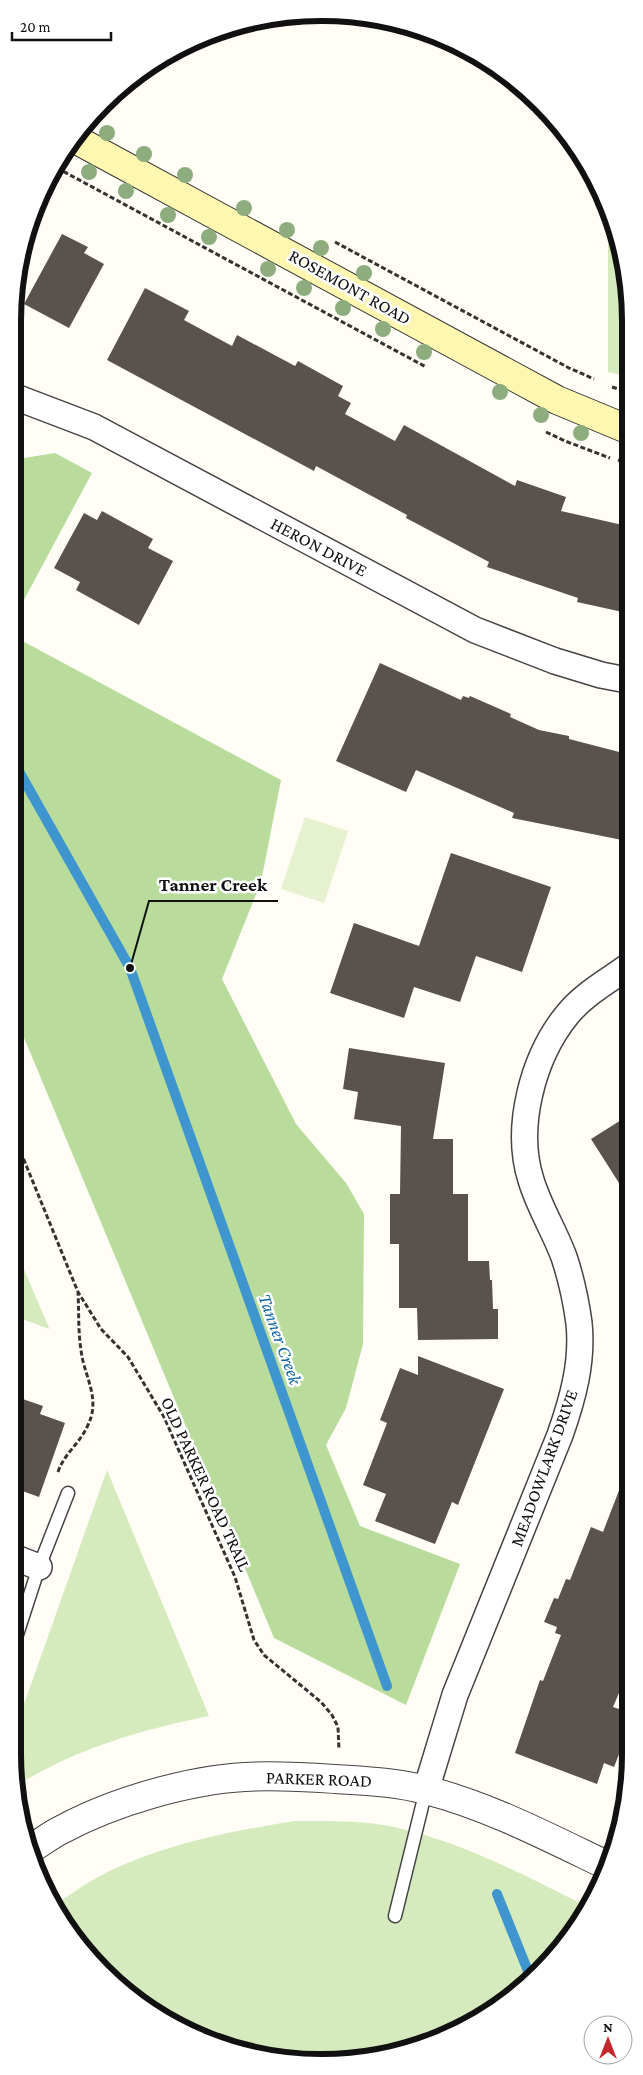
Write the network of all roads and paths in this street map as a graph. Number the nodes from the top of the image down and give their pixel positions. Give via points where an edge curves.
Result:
1 (80, 143) edge
2 (331, 240) dead end
3 (600, 382) dead end
4 (608, 386) dead end
5 (622, 390) edge
6 (21, 399) edge
7 (622, 427) edge
8 (622, 679) edge
9 (622, 971) edge
10 (21, 1153) edge
11 (78, 1292) junction
12 (57, 1477) dead end
13 (68, 1493) dead end
14 (21, 1560) edge
15 (39, 1567) junction
16 (21, 1622) edge
17 (342, 1779) junction
18 (426, 1790) junction
19 (36, 1846) edge
20 (601, 1863) edge
21 (395, 1916) dead end

1 - 7 main road, ROSEMONT ROAD via 557,400
2 - 3 path
4 - 5 path
6 - 8 street, HERON DRIVE via 94,427 475,630 555,661
9 - 18 street, MEADOWLARK DRIVE via 594,989 568,1014 548,1041 532,1086 525,1139 529,1174 564,1256 571,1282 579,1322 579,1364 560,1435 455,1695
10 - 11 path, OLD PARKER ROAD TRAIL
11 - 12 path via 81,1352 92,1386 94,1406 87,1428 63,1459
11 - 17 path, OLD PARKER ROAD TRAIL via 101,1328 128,1358 164,1417 236,1577 254,1640 264,1655 332,1715 338,1727
13 - 15 lane
14 - 15 street
15 - 16 lane
17 - 18 street, PARKER ROAD via 389,1782
17 - 19 street, PARKER ROAD via 276,1776 212,1781 100,1812 62,1829
18 - 20 street, PARKER ROAD via 483,1808
18 - 21 lane

